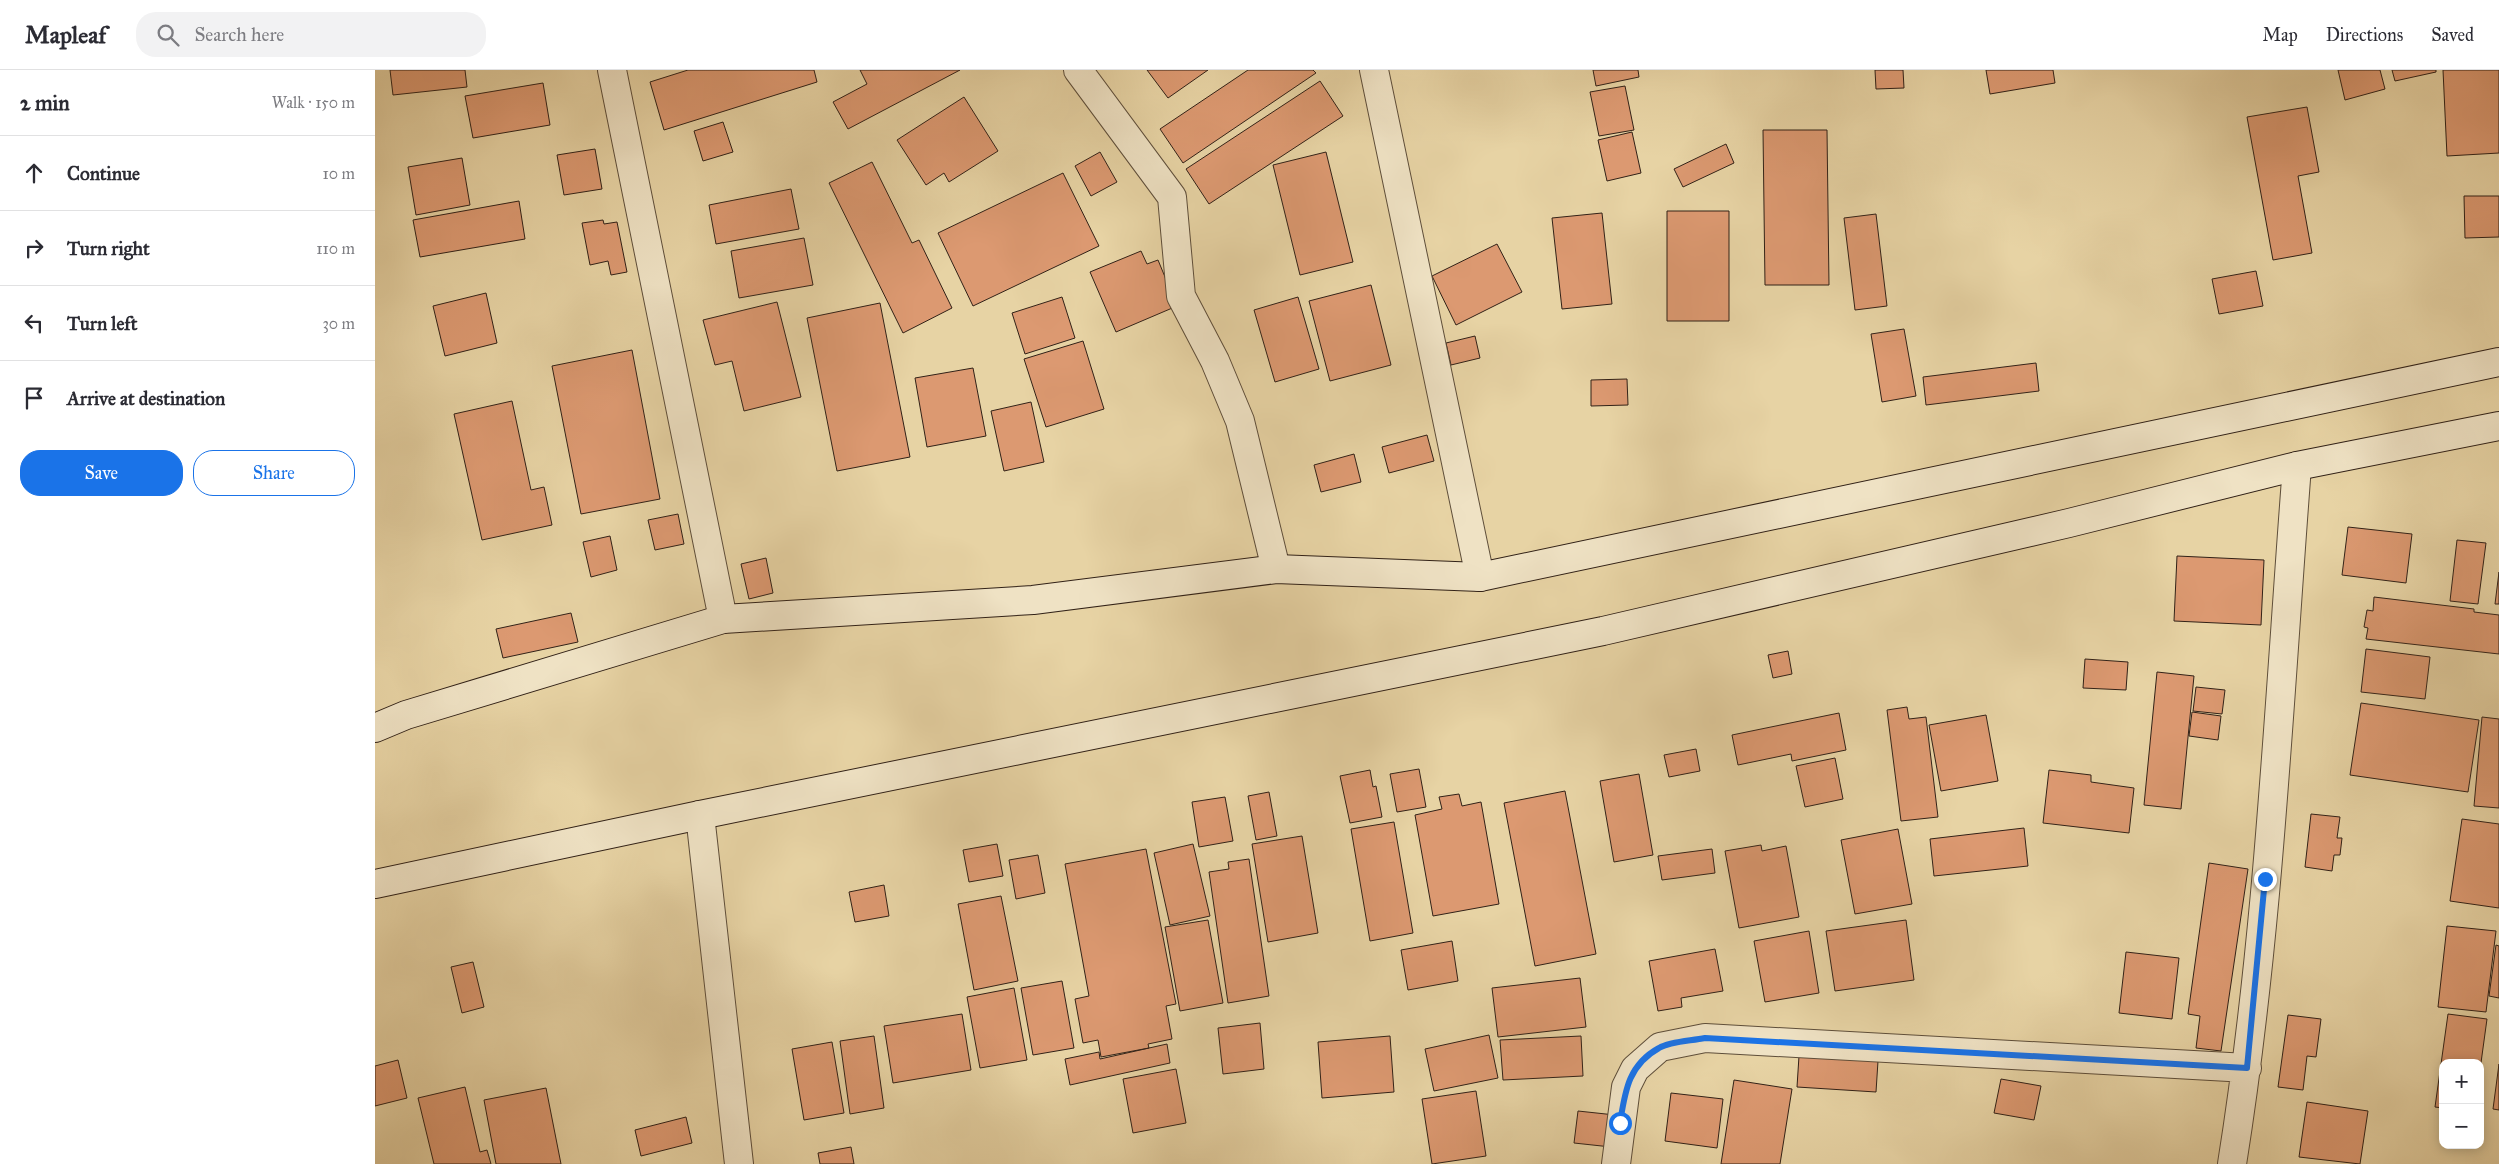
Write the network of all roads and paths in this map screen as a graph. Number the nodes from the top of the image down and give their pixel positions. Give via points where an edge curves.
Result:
1 (612, 70) edge
2 (1078, 70) edge
3 (1374, 70) edge
4 (2499, 362) edge
5 (2499, 426) edge
6 (2297, 466) junction
7 (1276, 569) junction
8 (1480, 577) junction
9 (723, 619) junction
10 (375, 728) edge
11 (700, 815) junction
12 (375, 884) edge
13 (2247, 1068) junction
14 (739, 1164) edge
15 (1616, 1164) edge
16 (2232, 1164) edge

1 - 9 street
2 - 7 street via 1172,197 1181,296 1215,361 1241,421
3 - 8 street
4 - 8 street
5 - 6 street
6 - 11 street via 2069,523 1603,631
6 - 13 street
7 - 8 street
7 - 9 street via 1033,600
9 - 10 street via 405,715
11 - 12 street
11 - 14 street
13 - 15 street via 1705,1038 1660,1047 1635,1069 1625,1087
13 - 16 street

